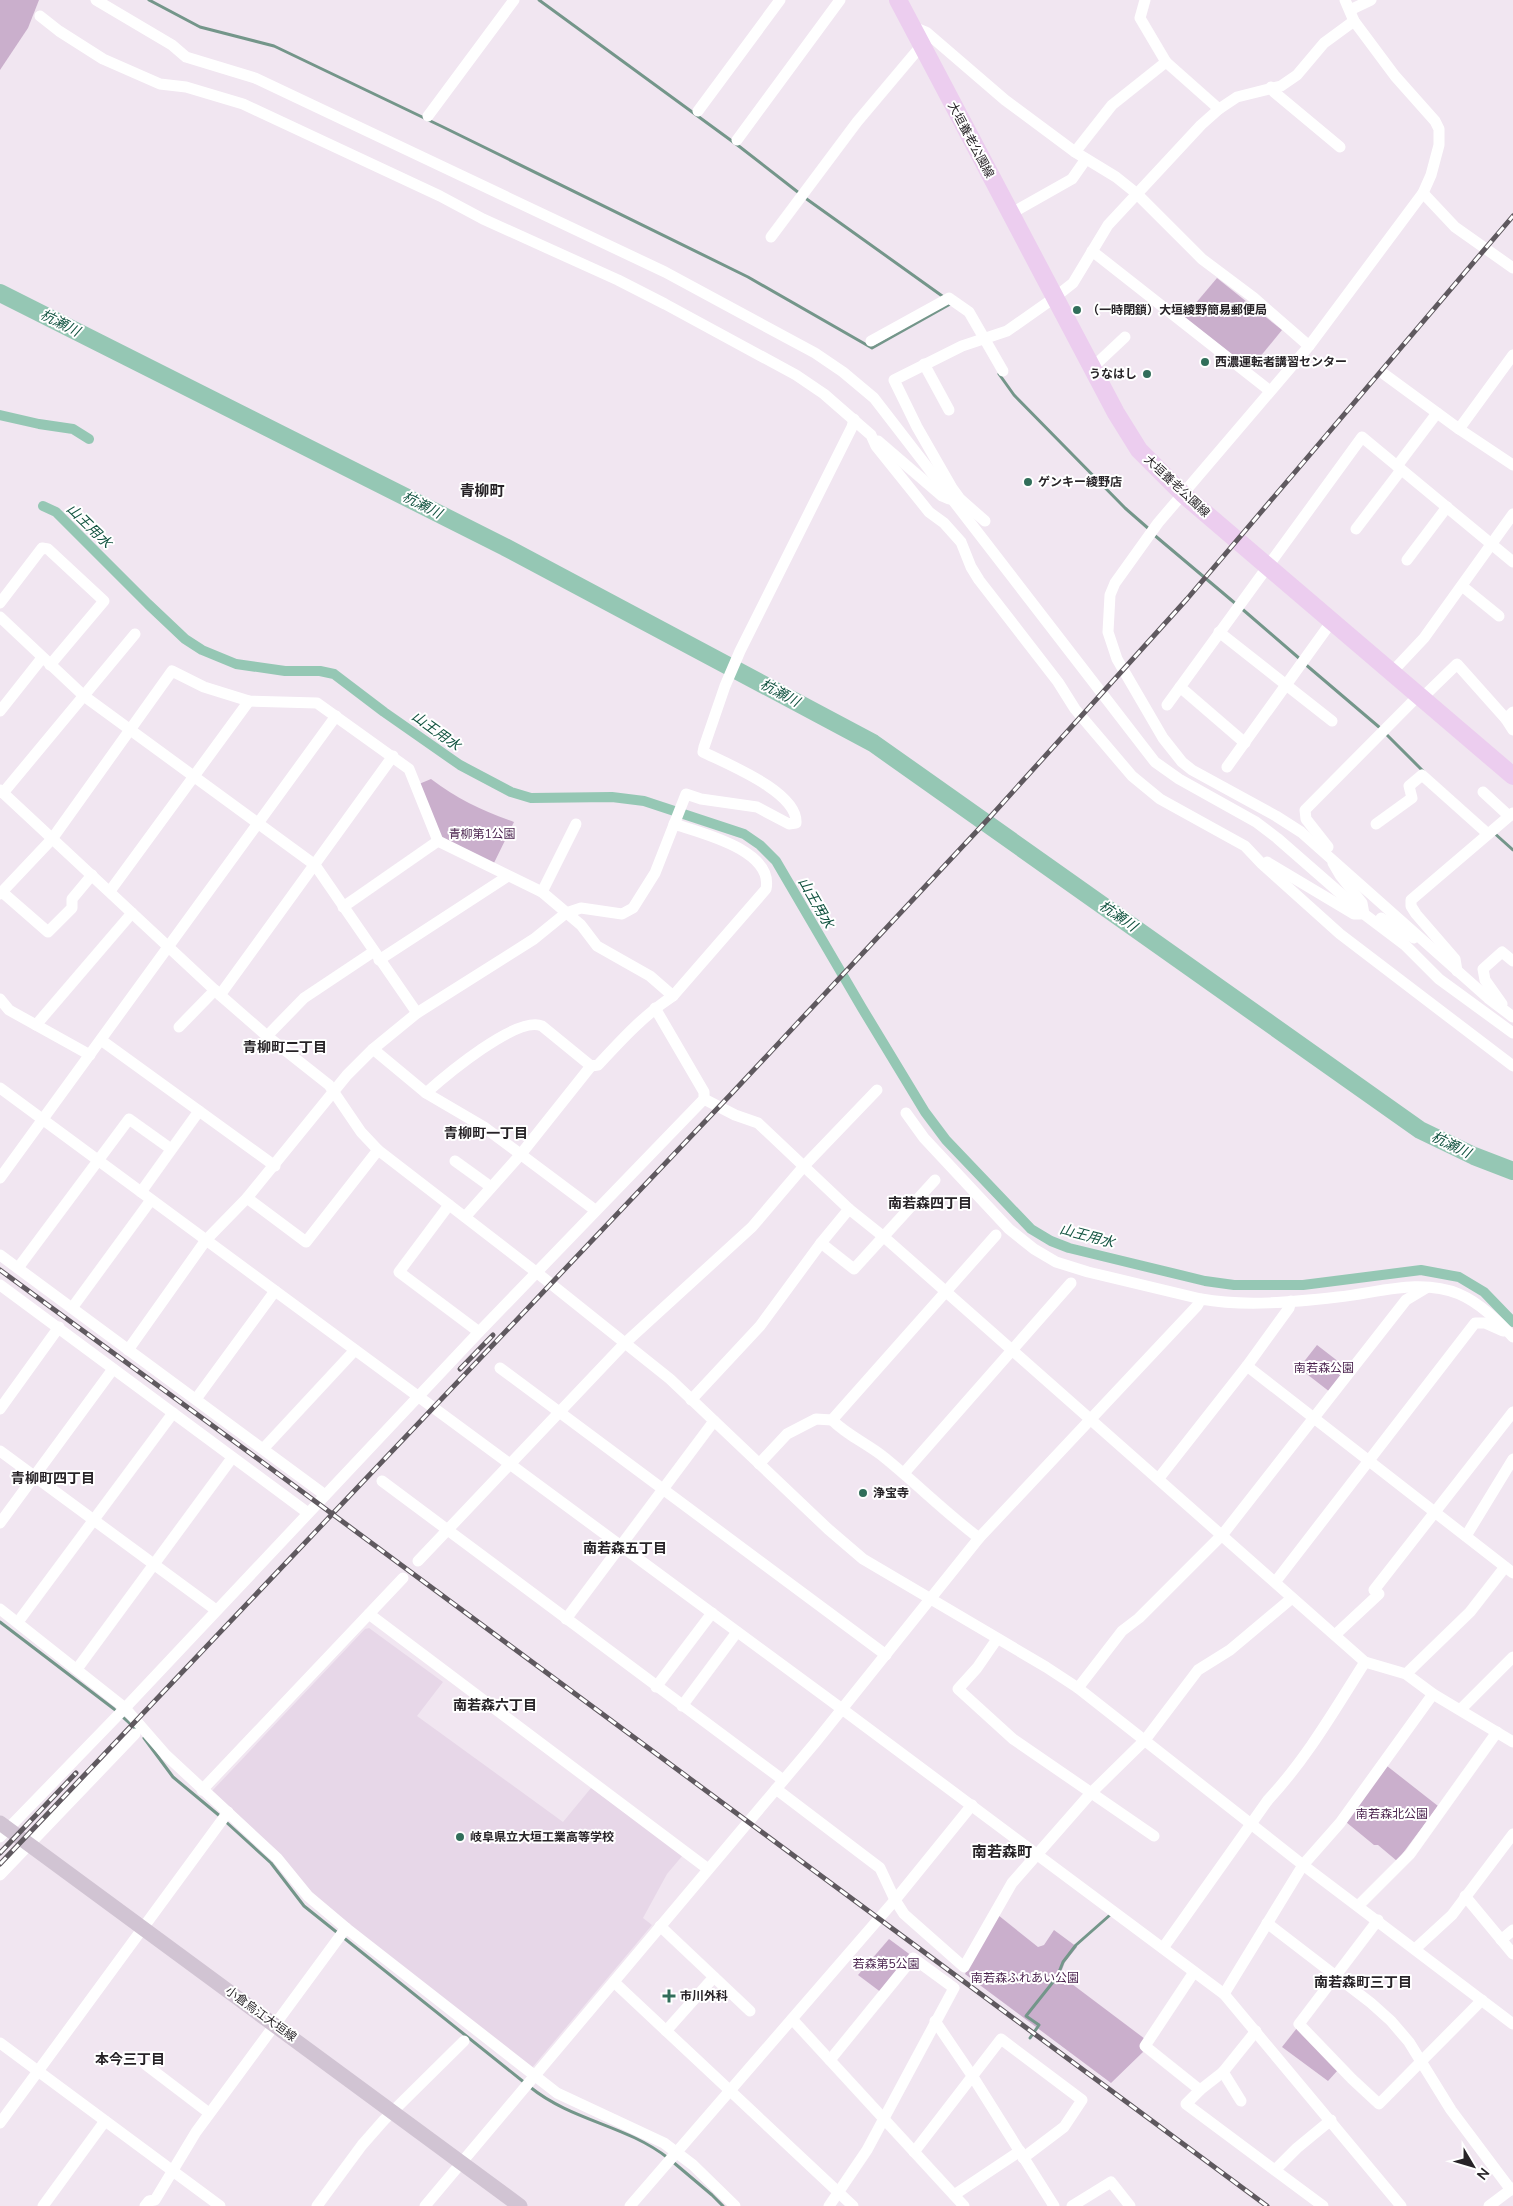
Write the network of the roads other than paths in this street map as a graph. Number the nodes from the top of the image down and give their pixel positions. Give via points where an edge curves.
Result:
1 (96, 0) edge
2 (514, 0) edge
3 (780, 0) edge
4 (840, 0) edge
5 (898, 0) edge
6 (1145, 0) edge
7 (1371, 0) edge
8 (1350, 10) edge
9 (40, 16) dead end
10 (911, 26) junction
11 (921, 46) junction
12 (1166, 62) junction
13 (1271, 87) junction
14 (1219, 108) junction
15 (698, 112) dead end
16 (428, 116) dead end
17 (737, 140) dead end
18 (1340, 147) dead end
19 (1075, 152) junction
20 (1086, 159) junction
21 (1136, 193) junction
22 (1423, 193) junction
23 (1010, 214) junction
24 (771, 237) dead end
25 (1092, 251) junction
26 (1513, 268) edge
27 (1054, 298) junction
28 (984, 337) junction
29 (1125, 337) dead end
30 (871, 341) dead end
31 (1309, 346) junction
32 (1513, 355) edge
33 (924, 364) junction
34 (1092, 368) junction
35 (1003, 372) dead end
36 (1384, 374) dead end
37 (1270, 391) junction
38 (949, 410) dead end
39 (1437, 413) junction
40 (854, 419) junction
41 (1459, 429) junction
42 (871, 435) junction
43 (1513, 465) edge
44 (1399, 468) junction
45 (1183, 494) junction
46 (957, 500) junction
47 (1447, 507) junction
48 (1513, 514) edge
49 (985, 521) dead end
50 (1356, 529) dead end
51 (1491, 544) junction
52 (1407, 560) dead end
53 (1513, 562) edge
54 (1267, 565) junction
55 (1462, 586) junction
56 (2, 598) edge
57 (1499, 616) dead end
58 (0, 617) edge
59 (1332, 622) junction
60 (1219, 632) junction
61 (134, 634) dead end
62 (46, 662) junction
63 (1392, 672) junction
64 (1286, 686) junction
65 (1180, 687) junction
66 (84, 696) junction
67 (1420, 696) junction
68 (249, 701) junction
69 (1167, 706) dead end
70 (0, 711) edge
71 (1509, 715) edge
72 (336, 716) junction
73 (1332, 721) dead end
74 (130, 730) junction
75 (1513, 730) edge
76 (1245, 743) junction
77 (392, 756) junction
78 (1228, 767) dead end
79 (1513, 776) edge
80 (195, 777) junction
81 (1, 792) edge
82 (1484, 792) dead end
83 (1511, 814) edge
84 (675, 822) junction
85 (257, 823) junction
86 (576, 824) dead end
87 (1376, 824) dead end
88 (1488, 834) junction
89 (52, 839) junction
90 (438, 841) junction
91 (1251, 853) junction
92 (1331, 856) junction
93 (315, 865) junction
94 (92, 875) junction
95 (508, 876) junction
96 (110, 891) junction
97 (542, 892) junction
98 (1, 893) edge
99 (343, 907) junction
100 (132, 913) junction
101 (566, 913) junction
102 (1364, 914) junction
103 (1421, 938) junction
104 (169, 947) junction
105 (376, 956) junction
106 (1513, 961) edge
107 (1457, 971) junction
108 (218, 992) junction
109 (673, 996) junction
110 (0, 999) edge
111 (655, 1008) junction
112 (1503, 1009) junction
113 (417, 1013) junction
114 (1513, 1017) edge
115 (36, 1025) junction
116 (179, 1027) dead end
117 (1513, 1033) edge
118 (267, 1036) junction
119 (101, 1040) junction
120 (374, 1049) junction
121 (90, 1055) junction
122 (591, 1066) junction
123 (1513, 1066) edge
124 (0, 1088) edge
125 (877, 1090) dead end
126 (334, 1092) junction
127 (426, 1093) junction
128 (704, 1099) junction
129 (199, 1111) junction
130 (906, 1113) dead end
131 (43, 1120) junction
132 (171, 1150) junction
133 (378, 1150) junction
134 (521, 1154) junction
135 (98, 1160) junction
136 (455, 1161) dead end
137 (276, 1166) junction
138 (804, 1166) junction
139 (1, 1176) edge
140 (935, 1180) dead end
141 (491, 1187) junction
142 (141, 1192) junction
143 (247, 1198) junction
144 (151, 1200) junction
145 (449, 1205) junction
146 (849, 1209) junction
147 (595, 1210) junction
148 (465, 1217) junction
149 (996, 1236) dead end
150 (884, 1237) junction
151 (206, 1240) junction
152 (821, 1243) junction
153 (0, 1255) edge
154 (18, 1268) junction
155 (536, 1272) junction
156 (1070, 1283) dead end
157 (0, 1285) edge
158 (1428, 1287) junction
159 (275, 1291) junction
160 (947, 1292) junction
161 (1201, 1299) junction
162 (1291, 1301) junction
163 (72, 1308) junction
164 (59, 1327) junction
165 (479, 1332) junction
166 (1513, 1337) edge
167 (1513, 1341) edge
168 (625, 1343) junction
169 (128, 1350) junction
170 (355, 1350) junction
171 (1013, 1350) junction
172 (1246, 1366) junction
173 (500, 1368) dead end
174 (114, 1369) junction
175 (0, 1387) edge
176 (10, 1394) junction
177 (419, 1396) junction
178 (196, 1399) junction
179 (691, 1400) junction
180 (0, 1409) edge
181 (557, 1412) junction
182 (1513, 1412) edge
183 (174, 1413) junction
184 (1091, 1418) junction
185 (1312, 1418) junction
186 (832, 1420) junction
187 (714, 1421) junction
188 (263, 1449) junction
189 (0, 1451) edge
190 (232, 1458) junction
191 (1513, 1459) edge
192 (1368, 1461) junction
193 (759, 1464) junction
194 (510, 1465) junction
195 (904, 1473) junction
196 (33, 1475) junction
197 (1159, 1478) junction
198 (382, 1480) dead end
199 (662, 1489) junction
200 (325, 1495) junction
201 (1433, 1512) junction
202 (308, 1513) junction
203 (93, 1519) junction
204 (0, 1523) edge
205 (447, 1531) junction
206 (1223, 1534) junction
207 (1466, 1536) junction
208 (979, 1538) junction
209 (620, 1546) junction
210 (418, 1561) dead end
211 (154, 1565) junction
212 (1509, 1570) edge
213 (402, 1578) dead end
214 (1276, 1581) junction
215 (930, 1598) junction
216 (1292, 1598) junction
217 (0, 1609) edge
218 (216, 1610) junction
219 (712, 1613) junction
220 (369, 1614) junction
221 (566, 1619) junction
222 (18, 1622) junction
223 (737, 1632) junction
224 (1335, 1635) junction
225 (996, 1639) junction
226 (886, 1655) junction
227 (1513, 1657) edge
228 (1365, 1662) junction
229 (77, 1669) junction
230 (1406, 1674) junction
231 (656, 1687) junction
232 (1078, 1688) junction
233 (1433, 1694) junction
234 (682, 1706) junction
235 (125, 1708) junction
236 (842, 1709) junction
237 (1461, 1709) junction
238 (1497, 1732) junction
239 (135, 1734) dead end
240 (1145, 1740) junction
241 (1513, 1742) edge
242 (779, 1785) junction
243 (202, 1790) junction
244 (1091, 1793) junction
245 (972, 1805) junction
246 (224, 1817) junction
247 (1252, 1823) junction
248 (3, 1830) edge
249 (1513, 1834) edge
250 (1154, 1836) dead end
251 (30, 1844) junction
252 (1037, 1854) junction
253 (1303, 1865) junction
254 (708, 1869) junction
255 (0, 1875) edge
256 (1465, 1896) junction
257 (895, 1900) junction
258 (1358, 1906) junction
259 (1378, 1920) junction
260 (1266, 1923) junction
261 (660, 1926) junction
262 (144, 1928) junction
263 (1513, 1930) edge
264 (343, 1933) junction
265 (1501, 1940) junction
266 (1163, 1948) junction
267 (1415, 1949) junction
268 (1513, 1954) edge
269 (1194, 1972) junction
270 (1336, 1976) junction
271 (714, 1977) junction
272 (614, 1982) junction
273 (1224, 1994) junction
274 (1482, 2000) junction
275 (750, 2011) dead end
276 (792, 2019) junction
277 (935, 2021) junction
278 (1513, 2024) edge
279 (275, 2025) junction
280 (666, 2031) junction
281 (1256, 2031) junction
282 (464, 2041) dead end
283 (0, 2043) edge
284 (830, 2060) junction
285 (1421, 2061) junction
286 (146, 2065) dead end
287 (38, 2071) junction
288 (1223, 2072) junction
289 (533, 2077) junction
290 (973, 2077) junction
291 (1200, 2090) junction
292 (731, 2091) junction
293 (1242, 2101) dead end
294 (392, 2111) junction
295 (209, 2113) junction
296 (884, 2118) junction
297 (1331, 2120) junction
298 (105, 2121) junction
299 (0, 2123) edge
300 (914, 2152) junction
301 (1022, 2154) junction
302 (673, 2157) junction
303 (461, 2162) junction
304 (1275, 2170) junction
305 (172, 2171) junction
306 (1512, 2189) edge
307 (839, 2192) junction
308 (954, 2195) junction
309 (155, 2204) edge
310 (44, 2206) edge
311 (220, 2206) edge
312 (317, 2206) edge
313 (424, 2206) edge
314 (520, 2206) edge
315 (630, 2206) edge
316 (735, 2206) edge
317 (830, 2206) edge
318 (853, 2206) edge
319 (964, 2206) edge
320 (1054, 2206) edge
321 (1072, 2206) edge
322 (1130, 2206) edge
323 (1324, 2206) edge
324 (1401, 2206) edge
325 (1489, 2206) edge

1 - 46 street via 172,45 186,57 255,78 664,272 815,353 874,398
2 - 16 street
3 - 15 street
4 - 17 street
5 - 10 main road, 大垣養老公園線
6 - 12 street via 1140,18
7 - 8 street
8 - 13 street via 1297,75 1281,86
8 - 22 street via 1395,76 1439,129 1439,145
9 - 40 street via 103,59 160,84 186,87 243,104 440,196 483,220 618,280 796,375
10 - 11 main road, 大垣養老公園線
10 - 19 street via 926,32 1004,100
11 - 23 main road, 大垣養老公園線
11 - 24 street via 857,122
12 - 14 street
12 - 19 street via 1112,105
13 - 14 street via 1236,97
13 - 18 street
14 - 21 street
19 - 20 street
20 - 21 street
20 - 23 street via 1072,179
21 - 25 street via 1108,225
21 - 31 street via 1202,259 1254,298
22 - 26 street via 1455,227
22 - 31 street
23 - 27 main road, 大垣養老公園線
25 - 27 street via 1073,283
25 - 37 street
27 - 28 street via 1007,331
27 - 34 main road, 大垣養老公園線
28 - 30 street via 969,312 949,298
28 - 33 street
28 - 35 street
29 - 34 street
31 - 37 street
32 - 41 street
33 - 38 street
33 - 46 street via 894,380
34 - 45 main road, 大垣養老公園線 via 1139,450
36 - 39 street
37 - 45 street
39 - 41 street
39 - 44 street
40 - 42 street
40 - 84 street via 740,651 703,752 776,792 794,811 796,823 789,824 757,807 686,794
41 - 43 street
42 - 46 street via 942,496
42 - 91 street via 876,446 929,512 961,542 979,580 1075,709 1132,776 1160,799 1232,837
44 - 47 street
44 - 50 street
44 - 54 street via 1362,437
45 - 54 main road, 大垣養老公園線
45 - 92 street via 1158,523 1110,595 1108,632 1117,659 1163,738 1182,762 1291,824
46 - 49 street
46 - 102 street via 1155,762 1256,822
47 - 51 street
47 - 52 street
48 - 51 street
51 - 53 street
51 - 55 street
54 - 59 main road, 大垣養老公園線
54 - 60 street
55 - 57 street
55 - 63 street via 1424,638
56 - 62 street via 42,548 48,549 104,601
58 - 62 street
59 - 63 main road, 大垣養老公園線
59 - 64 street
60 - 64 street
60 - 65 street
61 - 66 street
62 - 66 street
62 - 70 street
63 - 67 main road, 大垣養老公園線
64 - 73 street
64 - 76 street
65 - 69 street
65 - 76 street
66 - 74 street
66 - 81 street
67 - 71 street via 1457,664
67 - 79 main road, 大垣養老公園線
67 - 92 street via 1305,810 1306,819 1328,847
68 - 72 street via 317,702
68 - 74 street via 204,687 172,671
68 - 80 street
71 - 75 street
72 - 77 street
72 - 85 street
74 - 80 street
74 - 89 street
76 - 78 street
77 - 90 street via 414,777
77 - 93 street
80 - 85 street
80 - 96 street
81 - 89 street
82 - 83 street
83 - 88 street
84 - 101 street via 654,873 634,908 622,914 581,908
84 - 109 street via 744,851 761,866 768,881 766,889
85 - 93 street
85 - 104 street
86 - 97 street
87 - 88 street via 1412,798 1409,786 1422,774
88 - 107 street via 1411,900 1416,914 1455,959
89 - 94 street
89 - 98 street
90 - 95 street
90 - 99 street
91 - 102 street via 1354,914
91 - 123 street via 1340,934
92 - 102 street via 1340,875 1362,903
92 - 103 street
93 - 99 street
93 - 108 street
94 - 96 street
94 - 98 street via 72,899 72,908 48,932
95 - 97 street
95 - 105 street
96 - 100 street
97 - 101 street
99 - 105 street
100 - 104 street
100 - 115 street
101 - 109 street via 581,925 596,946 650,976
101 - 113 street via 534,939
102 - 103 street via 1376,915 1411,938
102 - 117 street via 1405,945 1439,979
103 - 107 street
104 - 108 street
104 - 119 street
105 - 113 street
105 - 118 street via 304,998
106 - 112 street via 1502,952 1483,969 1485,980 1502,1002
107 - 112 street
108 - 116 street
108 - 118 street
109 - 111 street
110 - 115 street via 9,1010
111 - 122 street via 598,1065
111 - 128 street via 704,1092
112 - 114 street
113 - 120 street
115 - 121 street
118 - 126 street
119 - 121 street
119 - 129 street
120 - 126 street
120 - 127 street
121 - 131 street
122 - 127 street via 542,1026 528,1024 489,1043
122 - 134 street
124 - 131 street
125 - 138 street
126 - 133 street via 361,1132
126 - 137 street
127 - 134 street
128 - 138 street via 758,1123
128 - 147 street
129 - 132 street
129 - 137 street
130 - 161 street via 924,1138 1009,1229 1034,1249 1056,1262 1088,1272
131 - 135 street
131 - 139 street
132 - 135 street via 129,1118
132 - 142 street
133 - 143 street via 306,1242
133 - 145 street
134 - 141 street
134 - 147 street
135 - 142 street
135 - 154 street
136 - 141 street
137 - 143 street
138 - 146 street
138 - 168 street via 737,1242
140 - 150 street
141 - 148 street
142 - 144 street
143 - 151 street
144 - 151 street
144 - 163 street
145 - 148 street
145 - 165 street via 399,1272
146 - 150 street
146 - 152 street
147 - 155 street
148 - 155 street
149 - 160 street
150 - 152 street via 854,1269
150 - 160 street
151 - 159 street
151 - 169 street
152 - 179 street via 760,1326
153 - 154 street
154 - 163 street
155 - 165 street
155 - 168 street
156 - 171 street
157 - 164 street
158 - 162 street
158 - 166 street via 1460,1294 1498,1321
158 - 185 street via 1406,1300
159 - 170 street
159 - 178 street
160 - 171 street
160 - 186 street
161 - 162 street via 1221,1303
161 - 184 street
162 - 172 street
163 - 169 street
164 - 174 street
164 - 176 street
165 - 177 street
167 - 192 street via 1501,1330 1486,1323 1475,1323
168 - 179 street
168 - 181 street
169 - 178 street
170 - 177 street
170 - 188 street
171 - 184 street
171 - 195 street
172 - 185 street
172 - 197 street
173 - 181 street
174 - 183 street
174 - 196 street
175 - 176 street
176 - 180 street
177 - 194 street
177 - 200 street
178 - 188 street
179 - 187 street
181 - 194 street
181 - 199 street
182 - 201 street
183 - 190 street
183 - 203 street
184 - 197 street
184 - 208 street
185 - 192 street
185 - 206 street
186 - 193 street via 816,1419 786,1434
186 - 195 street via 846,1434 878,1452
187 - 193 street
187 - 199 street
188 - 200 street
189 - 196 street
190 - 202 street
190 - 211 street
191 - 207 street
192 - 201 street
192 - 214 street
193 - 215 street via 863,1559
194 - 205 street
194 - 209 street
195 - 208 street via 944,1511
196 - 203 street
196 - 204 street
197 - 206 street
198 - 205 street
199 - 209 street
199 - 226 street
200 - 202 street
201 - 207 street
201 - 224 street via 1374,1590 1378,1594
202 - 218 street
203 - 211 street
203 - 222 street
205 - 210 street
205 - 221 street
206 - 214 street
206 - 232 street via 1140,1618 1122,1631
207 - 212 street
208 - 215 street
209 - 219 street
209 - 221 street
211 - 218 street
211 - 229 street
212 - 230 street
213 - 220 street
214 - 216 street
215 - 225 street
215 - 226 street
216 - 224 street
216 - 240 street via 1230,1650 1198,1670
217 - 222 street
218 - 235 street
219 - 223 street
219 - 231 street
220 - 243 street
220 - 254 street
221 - 231 street
222 - 229 street
223 - 234 street
223 - 236 street
224 - 228 street
225 - 232 street
225 - 244 street via 958,1689 1013,1739
226 - 236 street
227 - 237 street
228 - 230 street
228 - 247 street via 1310,1748
229 - 235 street
230 - 233 street
231 - 234 street
232 - 240 street
233 - 237 street
233 - 253 street via 1340,1823
234 - 242 street
235 - 243 street
235 - 248 street
236 - 242 street
236 - 245 street
237 - 238 street
238 - 241 street
238 - 258 street via 1410,1854
239 - 251 street
240 - 244 street
240 - 247 street
242 - 254 street
242 - 257 street via 880,1868
243 - 246 street
244 - 250 street
244 - 252 street
245 - 252 street
245 - 257 street
246 - 262 street
246 - 264 street via 277,1858
247 - 253 street
247 - 266 street
248 - 251 main road, 小倉烏江大垣線
249 - 256 street
251 - 255 street
251 - 262 main road, 小倉烏江大垣線
252 - 257 street via 1012,1882 964,1967 904,1914
252 - 266 street
253 - 258 street
253 - 260 street
254 - 261 street
256 - 265 street
256 - 267 street via 1452,1915
257 - 276 street
258 - 259 street
259 - 267 street
259 - 270 street
260 - 270 street
260 - 273 street
261 - 271 street
261 - 272 street
262 - 279 main road, 小倉烏江大垣線
262 - 287 street
263 - 265 street
264 - 279 street
264 - 289 street
265 - 268 street
266 - 269 street
267 - 274 street
269 - 273 street
269 - 291 street via 1144,2046
270 - 285 street via 1391,2020
270 - 285 street via 1299,2024 1352,2079 1379,2104
271 - 275 street
271 - 280 street
272 - 280 street
272 - 289 street
273 - 281 street
274 - 278 street
274 - 285 street
276 - 284 street
276 - 292 street
277 - 284 street via 954,1988 913,1958
277 - 290 street
277 - 296 street
279 - 294 main road, 小倉烏江大垣線
279 - 295 street
280 - 292 street
281 - 288 street
281 - 297 street
282 - 294 street
283 - 287 street
284 - 296 street
285 - 306 street via 1451,2110
286 - 295 street
287 - 298 street
287 - 299 street
288 - 291 street
288 - 293 street
289 - 302 street via 572,2102 642,2131
289 - 303 street
290 - 300 street
290 - 301 street
290 - 301 street via 1001,2039 1082,2100 1064,2127
291 - 304 street via 1186,2104
292 - 302 street
292 - 307 street
294 - 303 main road, 小倉烏江大垣線
294 - 312 street
295 - 305 street
296 - 300 street
296 - 307 street
297 - 304 street
297 - 324 street
298 - 305 street
298 - 310 street
300 - 308 street
301 - 308 street
301 - 320 street
302 - 315 street
302 - 316 street
303 - 313 street
303 - 314 main road, 小倉烏江大垣線
304 - 323 street
305 - 309 street
305 - 311 street
306 - 325 street
307 - 317 street
307 - 318 street
308 - 319 street
321 - 322 street via 1111,2182

